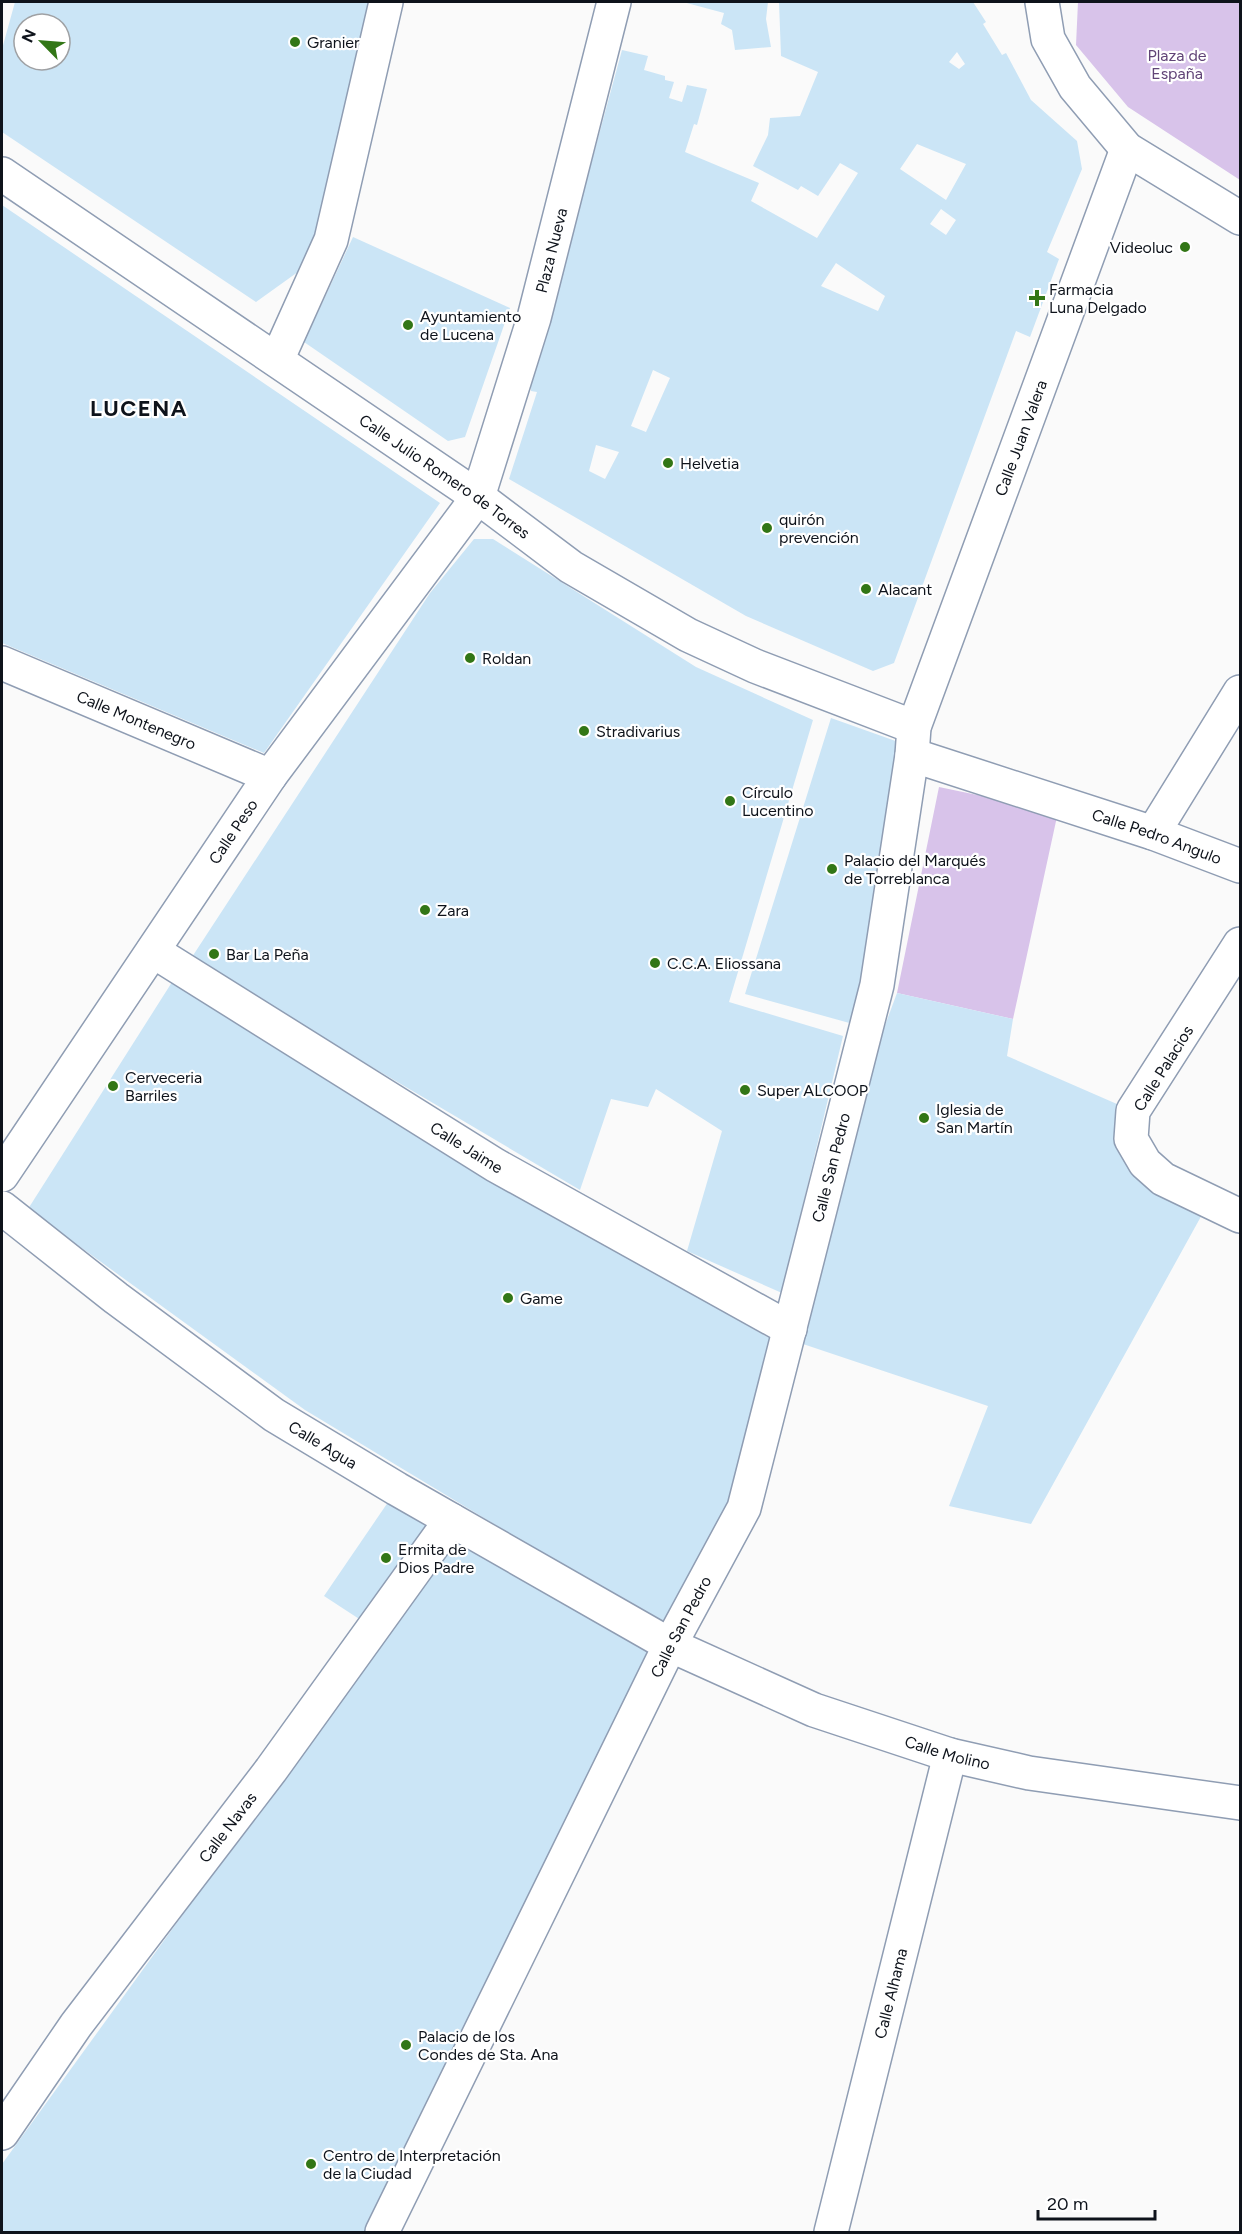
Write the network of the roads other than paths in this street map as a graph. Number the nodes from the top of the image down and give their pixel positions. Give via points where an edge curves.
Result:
1 (386, 2) edge
2 (614, 2) edge
3 (1042, 2) edge
4 (1127, 149) junction
5 (2, 174) edge
6 (1240, 218) edge
7 (277, 360) junction
8 (478, 497) junction
9 (2, 663) edge
10 (1240, 692) edge
11 (913, 741) junction
12 (270, 776) junction
13 (1074, 808) joint
14 (1153, 833) junction
15 (1240, 866) edge
16 (1240, 944) edge
17 (153, 951) junction
18 (877, 985) joint
19 (2, 1175) edge
20 (2, 1208) edge
21 (1240, 1216) edge
22 (790, 1329) junction
23 (451, 1520) junction
24 (670, 1645) junction
25 (950, 1755) junction
26 (1240, 1803) edge
27 (2, 2133) edge
28 (382, 2232) edge
29 (831, 2232) edge

1 - 7 street via 331,240
2 - 8 street, Plaza Nueva via 534,318
3 - 4 street via 1048,39 1075,87
4 - 6 street
4 - 11 street, Calle Juan Valera
5 - 7 street, Calle Julio Romero de Torres
7 - 8 street, Calle Julio Romero de Torres
8 - 11 street, Calle Julio Romero de Torres via 571,567 688,634
8 - 12 street, Calle Peso
9 - 12 street, Calle Montenegro
10 - 14 street
11 - 13 street, Calle Julio Romero de Torres
11 - 18 street, Calle Juan Valera
12 - 17 street, Calle Peso
13 - 14 street, Calle Pedro Angulo
14 - 15 street, Calle Pedro Angulo
16 - 21 street, Calle Palacios via 1133,1111 1131,1139 1144,1163 1163,1179
17 - 19 street, Calle Peso
17 - 22 street, Calle Jaime via 495,1165
18 - 22 street, Calle San Pedro
20 - 23 street, Calle Agua via 274,1415
22 - 24 street, Calle San Pedro via 744,1508
23 - 24 street, Calle Agua
23 - 27 street, Calle Navas via 271,1770 76,2025
24 - 25 street, Calle Molino via 814,1710
24 - 28 street, Calle San Pedro
25 - 26 street, Calle Molino via 1029,1773
25 - 29 street, Calle Alhama

